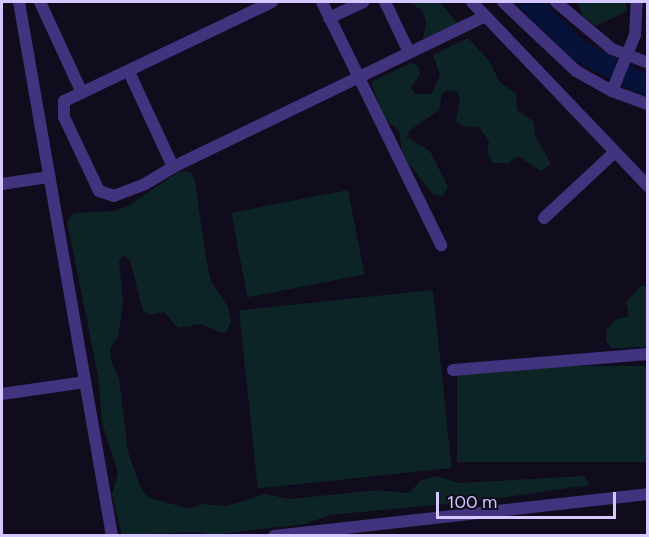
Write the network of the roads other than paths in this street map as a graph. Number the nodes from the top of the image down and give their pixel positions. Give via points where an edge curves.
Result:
1 (19, 2) edge
2 (40, 2) edge
3 (272, 2) edge
4 (322, 2) edge
5 (364, 2) edge
6 (385, 2) edge
7 (472, 2) edge
8 (503, 2) edge
9 (556, 2) edge
10 (637, 2) edge
11 (485, 16) junction
12 (329, 18) junction
13 (409, 52) junction
14 (626, 58) junction
15 (648, 63) edge
16 (129, 72) junction
17 (358, 76) junction
18 (614, 88) junction
19 (82, 93) junction
20 (648, 104) edge
21 (615, 152) junction
22 (173, 166) junction
23 (49, 177) junction
24 (2, 184) edge
25 (648, 186) edge
26 (544, 218) dead end
27 (441, 245) dead end
28 (648, 354) edge
29 (453, 370) dead end
30 (85, 382) junction
31 (2, 394) edge
32 (648, 494) edge
33 (112, 536) edge
34 (274, 536) edge

1 - 23 street
2 - 19 street
3 - 16 street
4 - 12 street
5 - 12 street
6 - 13 street
7 - 11 street
8 - 18 street via 576,71
9 - 14 street via 588,33
10 - 14 street via 635,35
11 - 13 street
11 - 21 street
12 - 17 street
13 - 17 street
14 - 15 street
14 - 18 street
16 - 19 street
16 - 22 street
17 - 22 street
17 - 27 street
18 - 20 street
19 - 22 street via 64,101 62,109 99,191 120,194
21 - 25 street
21 - 26 street
23 - 24 street
23 - 30 street
28 - 29 street
30 - 31 street
30 - 33 street
32 - 34 street

